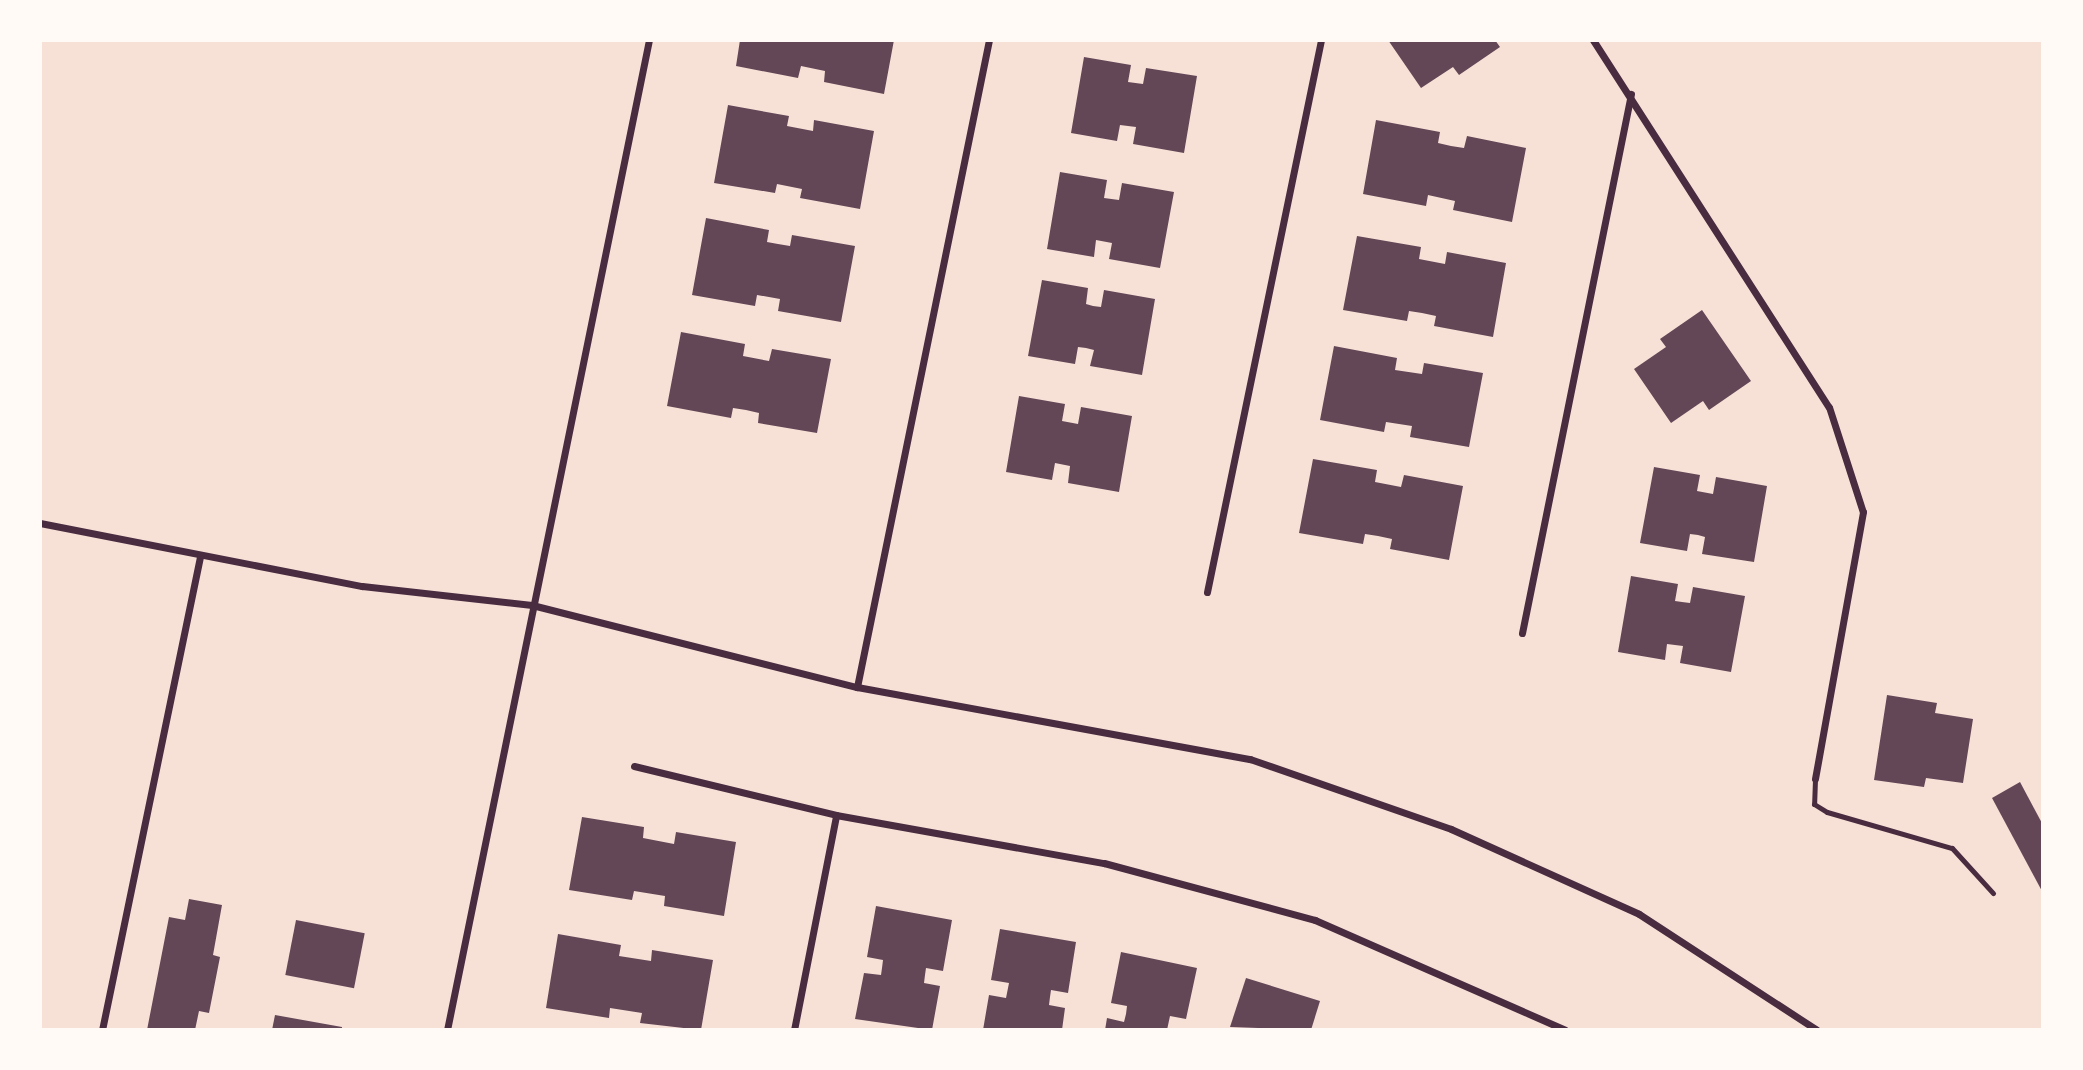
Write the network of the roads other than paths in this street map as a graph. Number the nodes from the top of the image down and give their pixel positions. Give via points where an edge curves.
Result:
1 (649, 40) edge
2 (989, 40) edge
3 (1321, 40) edge
4 (1593, 40) edge
5 (1631, 94) junction
6 (40, 523) edge
7 (200, 555) junction
8 (1206, 592) dead end
9 (532, 605) junction
10 (1522, 633) dead end
11 (857, 687) junction
12 (634, 766) dead end
13 (1815, 779) joint
14 (836, 815) junction
15 (1993, 893) dead end
16 (102, 1030) edge
17 (447, 1030) edge
18 (794, 1030) edge
19 (1565, 1030) edge
20 (1817, 1030) edge

1 - 9 street
2 - 11 street
3 - 8 street
4 - 5 street
5 - 10 street
5 - 13 street via 1829,407 1863,512
6 - 7 street
7 - 9 street via 362,586
7 - 16 street
9 - 11 street
9 - 17 street
11 - 20 street via 1250,759 1451,828 1639,914
12 - 14 street
13 - 15 lane via 1814,804 1826,813 1952,848
14 - 18 street
14 - 19 street via 1104,863 1315,920

